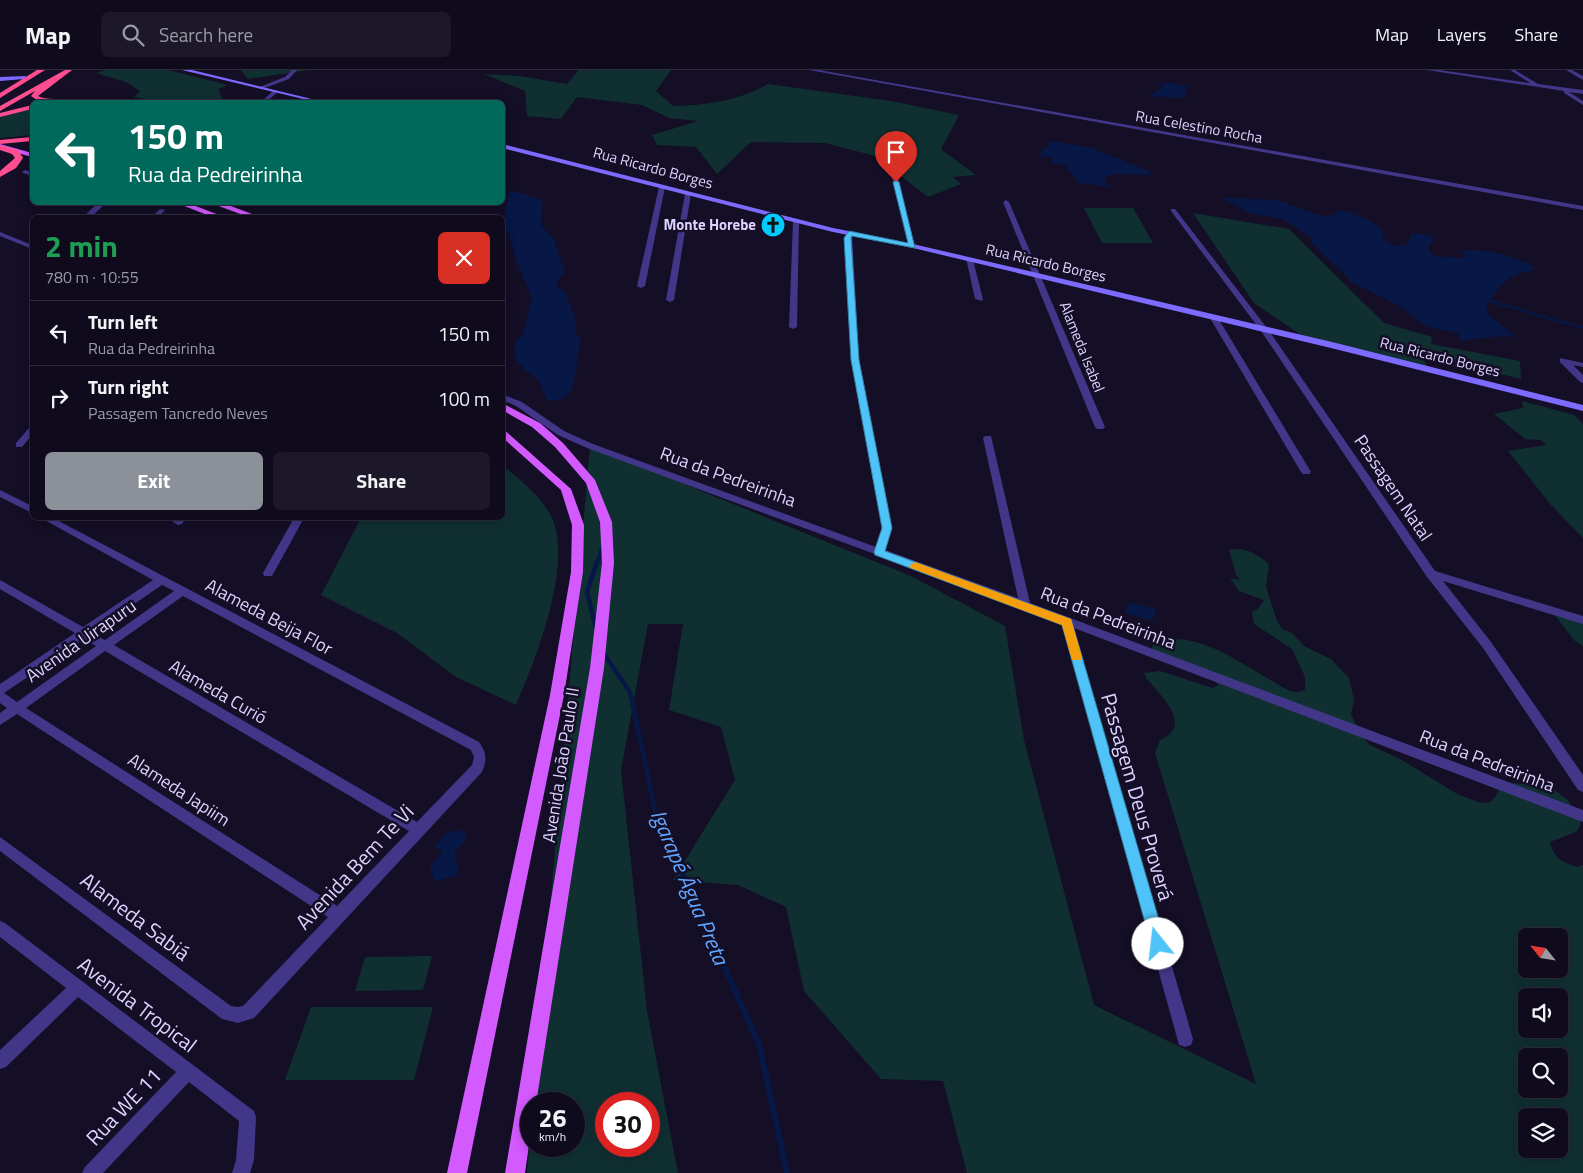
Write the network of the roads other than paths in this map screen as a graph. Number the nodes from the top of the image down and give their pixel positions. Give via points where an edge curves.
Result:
1 (41, 70) edge
2 (64, 70) edge
3 (69, 70) edge
4 (185, 70) edge
5 (295, 70) edge
6 (811, 70) edge
7 (1428, 70) edge
8 (1512, 70) edge
9 (1568, 70) edge
10 (24, 77) junction
11 (1583, 78) edge
12 (0, 79) edge
13 (1539, 86) junction
14 (260, 88) junction
15 (1562, 90) junction
16 (1, 91) edge
17 (275, 92) junction
18 (1583, 92) edge
19 (42, 100) edge
20 (265, 100) edge
21 (312, 100) edge
22 (1583, 103) edge
23 (30, 108) edge
24 (0, 109) edge
25 (0, 115) edge
26 (30, 139) edge
27 (0, 145) edge
28 (505, 147) edge
29 (30, 151) edge
30 (30, 154) edge
31 (892, 166) dead end
32 (25, 172) dead end
33 (30, 173) edge
34 (0, 175) edge
35 (662, 187) junction
36 (688, 194) junction
37 (1006, 202) dead end
38 (100, 205) edge
39 (186, 205) edge
40 (220, 205) edge
41 (1583, 208) edge
42 (162, 210) dead end
43 (1173, 210) dead end
44 (89, 215) edge
45 (157, 215) edge
46 (215, 215) edge
47 (251, 215) edge
48 (796, 221) junction
49 (0, 234) edge
50 (849, 234) junction
51 (30, 246) edge
52 (913, 246) junction
53 (969, 260) junction
54 (1039, 277) junction
55 (640, 286) dead end
56 (979, 299) dead end
57 (670, 300) dead end
58 (1214, 318) junction
59 (793, 327) dead end
60 (1264, 330) junction
61 (1583, 365) edge
62 (1583, 380) edge
63 (505, 397) edge
64 (505, 408) edge
65 (1583, 408) edge
66 (1100, 427) dead end
67 (30, 432) edge
68 (505, 434) edge
69 (988, 438) dead end
70 (19, 445) dead end
71 (1306, 472) dead end
72 (0, 492) edge
73 (30, 509) edge
74 (50, 520) edge
75 (298, 520) edge
76 (879, 552) junction
77 (268, 573) dead end
78 (1431, 574) junction
79 (161, 580) junction
80 (0, 584) edge
81 (182, 591) junction
82 (1025, 605) junction
83 (1583, 620) edge
84 (1067, 622) junction
85 (83, 633) junction
86 (105, 646) junction
87 (0, 690) edge
88 (0, 697) edge
89 (17, 708) junction
90 (0, 720) edge
91 (476, 746) joint
92 (1583, 786) edge
93 (1583, 816) edge
94 (419, 830) junction
95 (0, 842) edge
96 (338, 915) junction
97 (0, 928) edge
98 (78, 987) junction
99 (248, 1012) joint
100 (1185, 1039) dead end
101 (0, 1060) edge
102 (188, 1071) junction
103 (92, 1173) edge
104 (241, 1173) edge
105 (458, 1173) edge
106 (515, 1173) edge

1 - 10 highway
1 - 16 highway
2 - 24 highway
3 - 19 highway via 34,96
4 - 14 street
5 - 14 street via 287,78
6 - 41 street, Rua Celestino Rocha
7 - 13 street
8 - 13 street
9 - 11 street
10 - 12 street
10 - 16 highway
13 - 15 street
14 - 17 street
15 - 18 street
15 - 22 street
17 - 20 street
17 - 21 street
23 - 25 highway
26 - 27 highway
27 - 29 main road
27 - 30 main road
27 - 34 highway via 15,152 19,158
28 - 35 street, Rua Ricardo Borges
31 - 52 street
32 - 33 street
35 - 36 street, Rua Ricardo Borges
35 - 55 street
36 - 48 street, Rua Ricardo Borges
36 - 57 street
37 - 54 street, Alameda Isabel
38 - 44 street
39 - 46 main road
40 - 47 main road
42 - 45 street
43 - 60 street, Passagem Natal
48 - 50 street, Rua Ricardo Borges
48 - 59 street
49 - 51 street
50 - 52 street, Rua Ricardo Borges
50 - 76 street via 855,360 887,528
52 - 53 street, Rua Ricardo Borges
53 - 54 street, Rua Ricardo Borges
53 - 56 street
54 - 58 street, Rua Ricardo Borges
54 - 66 street, Alameda Isabel
58 - 60 street, Rua Ricardo Borges
58 - 71 street
60 - 65 street, Rua Ricardo Borges
60 - 78 street, Passagem Natal
61 - 62 street via 1563,360
63 - 76 street, Rua da Pedreirinha via 562,433 590,446
64 - 106 main road, Avenida João Paulo II via 536,425 591,482 606,522 608,563 597,668
67 - 70 street
68 - 105 main road, Avenida João Paulo II via 566,489 578,525 577,572 557,695
69 - 82 street
72 - 73 street
74 - 79 street, Alameda Beija Flor
75 - 77 street
76 - 82 street, Rua da Pedreirinha
78 - 83 street
78 - 92 street, Passagem Natal via 1486,645
79 - 81 street, Alameda Beija Flor
79 - 85 street, Avenida Uirapuru
80 - 85 street, Alameda Curió
81 - 86 street, Avenida Uirapuru
81 - 91 street, Alameda Beija Flor
82 - 84 street, Rua da Pedreirinha
84 - 93 street, Rua da Pedreirinha
84 - 100 street, Passagem Deus Proverá
85 - 86 street, Alameda Curió
85 - 87 street, Avenida Uirapuru
86 - 89 street, Avenida Uirapuru
86 - 94 street, Alameda Curió
88 - 89 street, Alameda Japiim
89 - 90 street, Avenida Uirapuru
89 - 96 street, Alameda Japiim
91 - 94 street, Avenida Bem Te Vi via 481,755 477,768
94 - 96 street, Avenida Bem Te Vi
95 - 99 street, Alameda Sabiá via 228,1013
96 - 99 street, Avenida Bem Te Vi
97 - 98 street, Avenida Tropical
98 - 101 street
98 - 102 street, Avenida Tropical
102 - 103 street, Rua WE 11
102 - 104 street, Avenida Tropical via 248,1117

